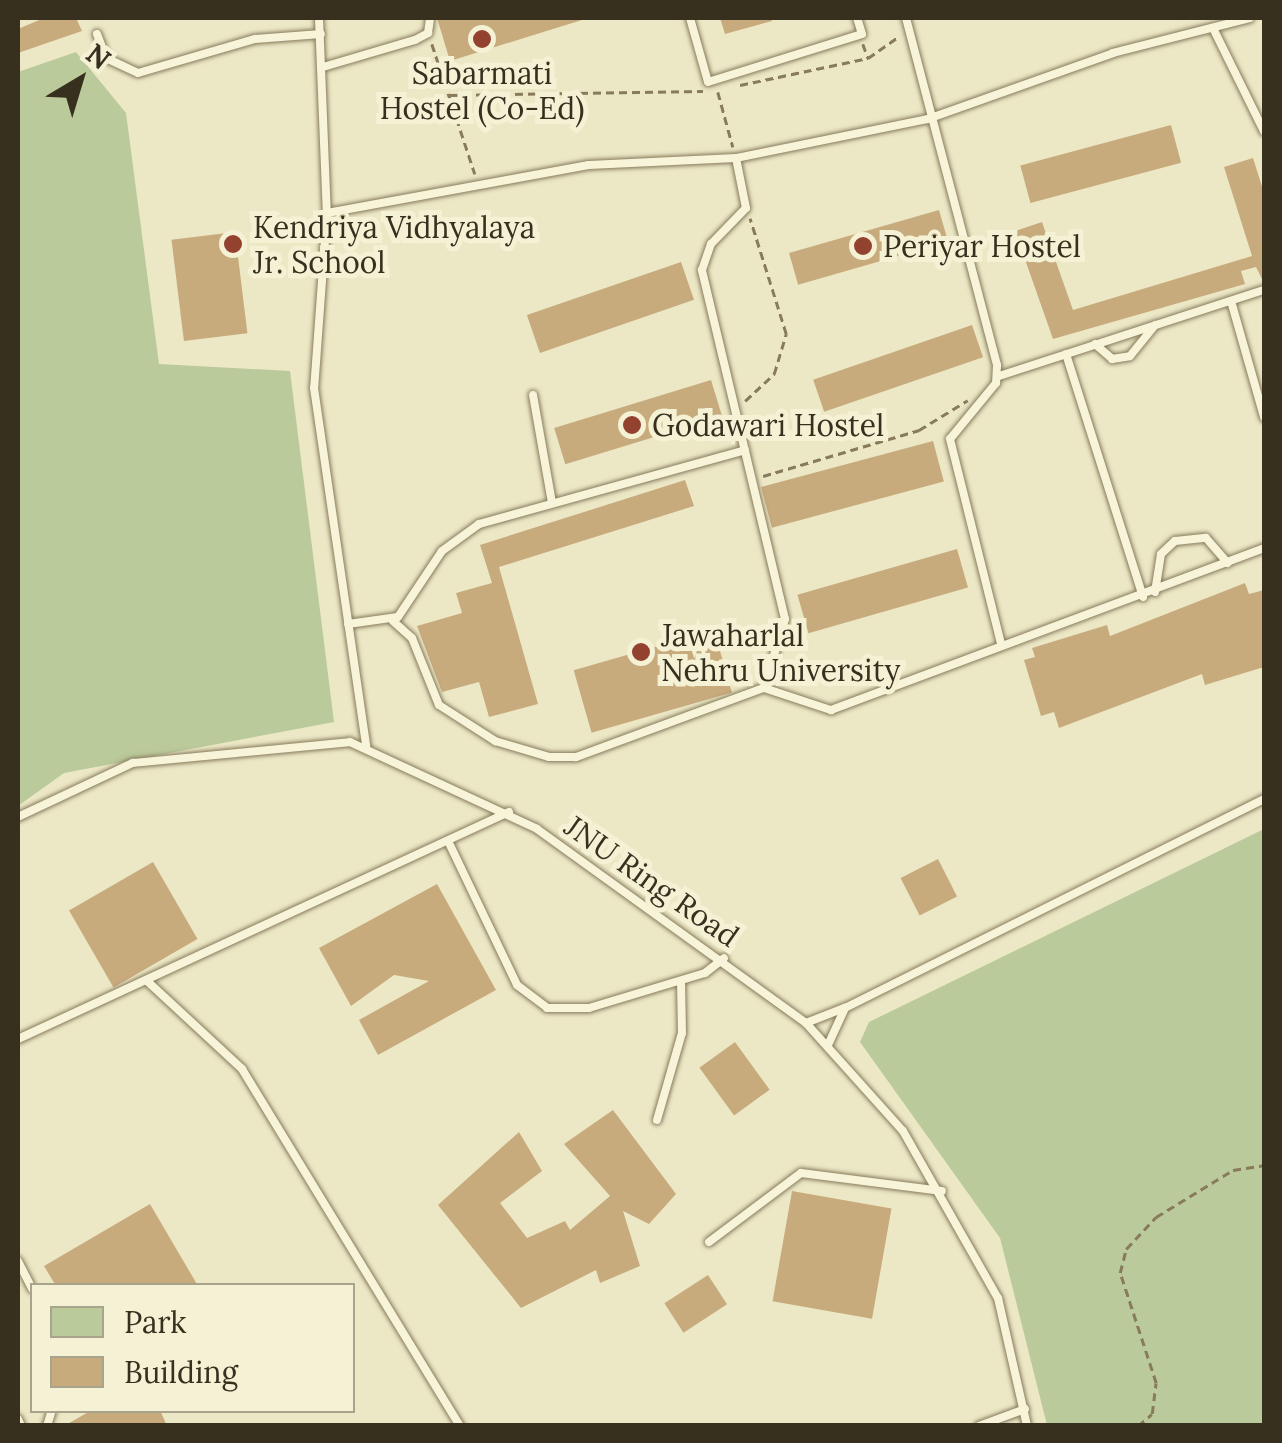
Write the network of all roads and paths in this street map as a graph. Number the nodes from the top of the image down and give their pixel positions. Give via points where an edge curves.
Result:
1 (319, 18) edge
2 (430, 18) edge
3 (690, 18) edge
4 (858, 18) edge
5 (906, 18) edge
6 (1250, 18) edge
7 (1213, 28) junction
8 (909, 29) junction
9 (428, 33) junction
10 (97, 34) dead end
11 (321, 34) junction
12 (863, 42) dead end
13 (868, 58) junction
14 (323, 67) junction
15 (717, 90) junction
16 (450, 95) junction
17 (928, 119) junction
18 (1264, 131) edge
19 (736, 158) junction
20 (478, 182) junction
21 (746, 208) junction
22 (327, 213) junction
23 (1264, 290) edge
24 (1231, 301) junction
25 (1155, 325) junction
26 (1095, 344) junction
27 (1066, 354) junction
28 (999, 376) junction
29 (990, 390) junction
30 (532, 395) dead end
31 (736, 410) junction
32 (1264, 417) edge
33 (746, 450) junction
34 (752, 480) junction
35 (552, 503) junction
36 (1264, 548) edge
37 (1228, 563) junction
38 (1155, 592) junction
39 (1143, 597) junction
40 (393, 620) junction
41 (348, 624) junction
42 (1002, 644) junction
43 (764, 688) junction
44 (366, 746) junction
45 (1264, 799) edge
46 (509, 812) junction
47 (18, 817) edge
48 (450, 845) junction
49 (724, 958) junction
50 (146, 980) junction
51 (681, 981) junction
52 (844, 1008) junction
53 (806, 1023) junction
54 (18, 1039) edge
55 (828, 1045) junction
56 (657, 1120) dead end
57 (1264, 1165) edge
58 (942, 1191) junction
59 (709, 1242) dead end
60 (18, 1261) edge
61 (30, 1285) edge
62 (1025, 1409) junction
63 (458, 1425) edge
64 (979, 1426) edge
65 (1027, 1426) edge
66 (1138, 1426) edge

1 - 11 lane
2 - 9 lane
3 - 4 lane via 708,82 862,34
5 - 8 lane
6 - 7 lane
7 - 17 lane
7 - 18 lane
8 - 13 path
8 - 17 lane
9 - 14 lane
9 - 16 path
10 - 11 lane via 106,58 138,73 256,39
11 - 14 lane
12 - 13 path
13 - 15 path
14 - 22 lane
15 - 16 path via 494,102
15 - 19 path
16 - 20 path
17 - 19 lane
17 - 28 lane
19 - 20 lane via 636,160
19 - 21 lane
20 - 22 lane
21 - 31 lane via 710,244 702,270
21 - 31 path via 786,334 774,374
22 - 41 lane via 314,388
23 - 24 lane
24 - 25 lane
24 - 32 lane
25 - 26 lane
25 - 26 lane via 1130,356 1112,359
26 - 27 lane
27 - 28 lane
27 - 39 lane
28 - 29 lane
29 - 34 path via 930,416 920,430
29 - 42 lane via 950,440
30 - 35 lane
31 - 33 lane
33 - 34 lane
33 - 35 lane
34 - 43 lane via 786,632
35 - 40 lane via 450,542
36 - 37 lane
37 - 38 lane
37 - 38 lane via 1206,538 1176,541 1162,554
38 - 39 lane
39 - 42 lane
40 - 41 lane
40 - 43 lane via 412,638 439,705 495,740 549,756 576,758
41 - 44 lane
42 - 43 lane via 820,712
44 - 46 lane, JNU Ring Road
44 - 47 lane, JNU Ring Road via 218,748 132,762
45 - 52 lane
46 - 48 lane
46 - 49 lane, JNU Ring Road
48 - 50 lane
48 - 51 lane via 529,998 570,1011
49 - 51 lane
49 - 53 lane, JNU Ring Road
50 - 54 lane
50 - 63 lane via 242,1069
51 - 56 lane via 682,1033
52 - 53 lane
52 - 55 lane
53 - 55 lane, JNU Ring Road
55 - 58 lane, JNU Ring Road
57 - 66 path via 1233,1170 1156,1217 1126,1249 1120,1272 1152,1367 1152,1414
58 - 59 lane via 801,1174
58 - 62 lane, JNU Ring Road via 998,1298
60 - 61 lane
62 - 64 lane
62 - 65 lane, JNU Ring Road

